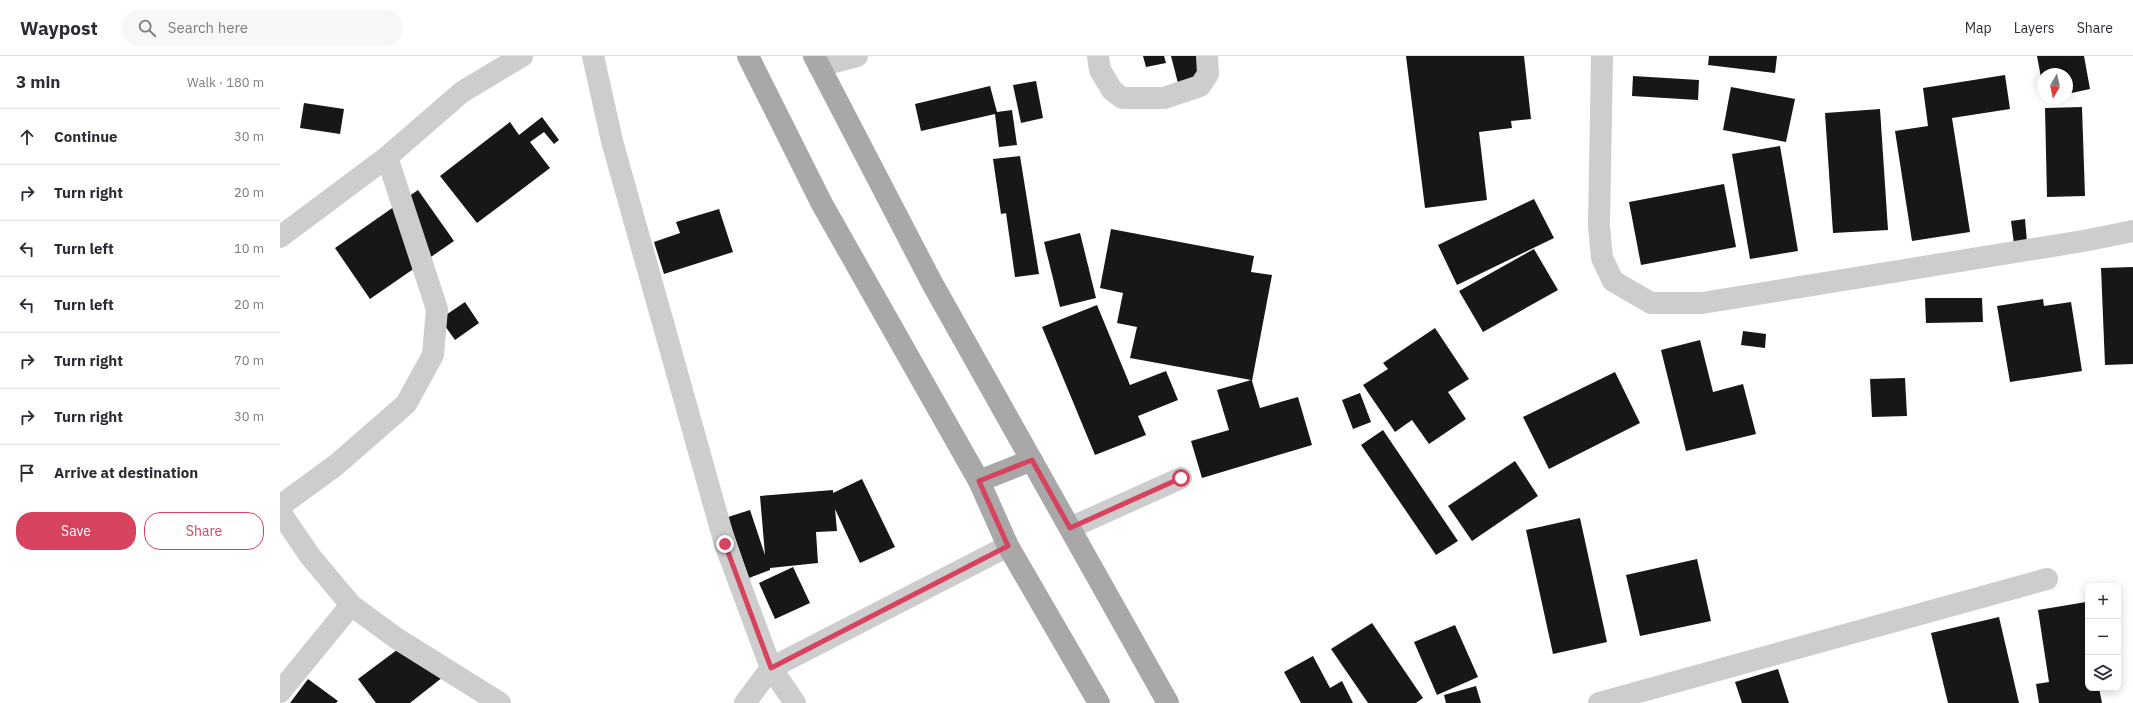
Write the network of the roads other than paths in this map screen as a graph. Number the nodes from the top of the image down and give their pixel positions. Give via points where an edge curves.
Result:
1 (522, 56) edge
2 (593, 56) edge
3 (748, 56) edge
4 (857, 56) edge
5 (1098, 56) edge
6 (1207, 56) edge
7 (1602, 56) edge
8 (817, 61) edge
9 (387, 157) junction
10 (2133, 231) edge
11 (280, 237) edge
12 (1032, 460) junction
13 (1181, 478) dead end
14 (979, 481) junction
15 (280, 506) edge
16 (280, 512) edge
17 (1070, 528) junction
18 (1008, 546) junction
19 (2047, 579) dead end
20 (352, 605) junction
21 (771, 668) junction
22 (280, 692) edge
23 (500, 703) edge
24 (745, 703) edge
25 (795, 703) edge
26 (1099, 703) edge
27 (1168, 703) edge
28 (1599, 703) edge

1 - 9 street via 462,92
2 - 21 street via 612,141 725,544
3 - 14 main road via 822,204
4 - 8 street
5 - 6 street via 1100,70 1112,90 1122,98 1164,98 1200,86 1208,74
7 - 10 street via 1599,226 1602,258 1613,281 1650,302 1702,303 2075,243
8 - 12 main road via 932,283
9 - 11 street
9 - 15 street via 437,310 433,355 406,404 336,465
12 - 14 main road
12 - 17 main road
13 - 17 street
14 - 18 main road
16 - 20 street via 310,556
17 - 27 main road
18 - 21 street
18 - 26 main road
19 - 28 street
20 - 22 street
20 - 23 street via 396,638
21 - 24 street
21 - 25 street

